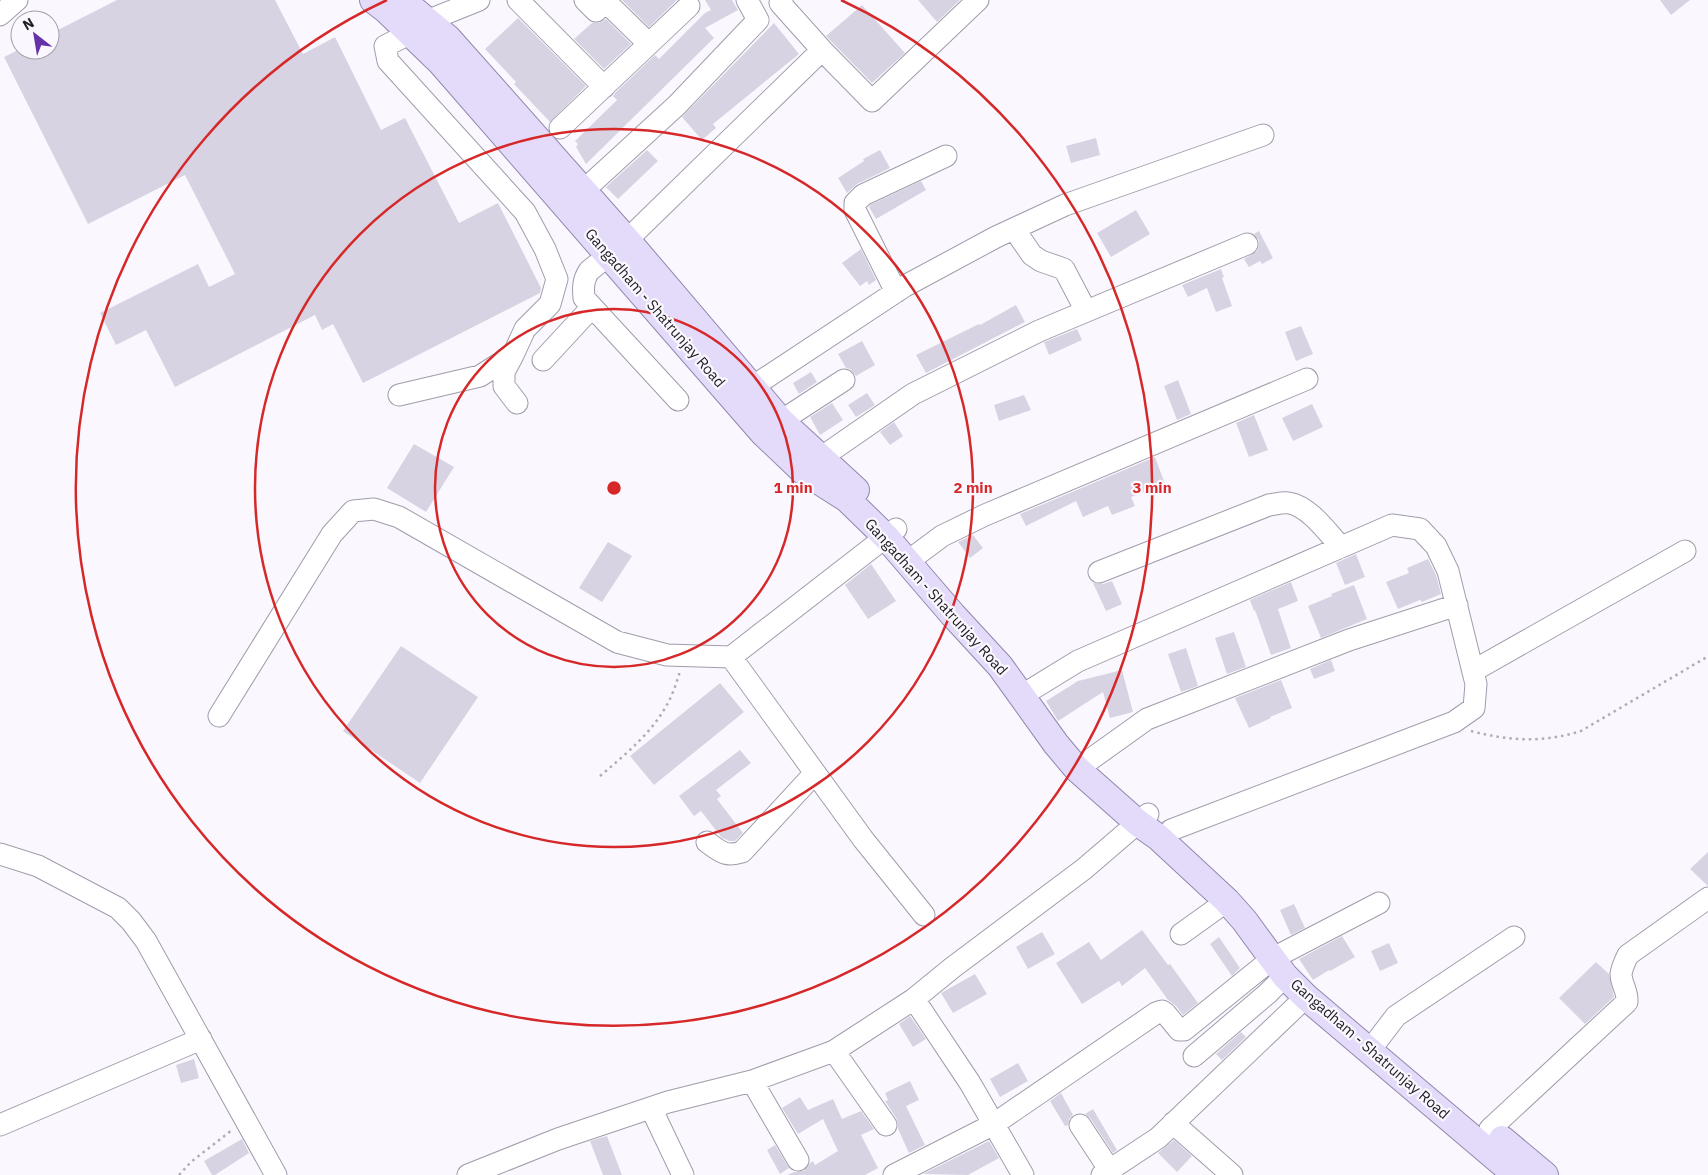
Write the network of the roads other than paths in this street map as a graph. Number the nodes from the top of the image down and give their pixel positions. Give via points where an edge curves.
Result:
1 (16, 0) edge
2 (373, 0) edge
3 (402, 0) edge
4 (480, 0) edge
5 (518, 0) edge
6 (585, 0) edge
7 (747, 0) edge
8 (782, 0) edge
9 (978, 0) edge
10 (689, 6) dead end
11 (0, 15) edge
12 (419, 27) junction
13 (649, 44) junction
14 (822, 50) junction
15 (604, 87) junction
16 (560, 128) dead end
17 (1263, 135) dead end
18 (946, 156) dead end
19 (582, 191) junction
20 (1014, 229) junction
21 (1247, 244) dead end
22 (618, 248) junction
23 (896, 292) junction
24 (592, 307) junction
25 (1086, 311) junction
26 (513, 355) junction
27 (542, 360) dead end
28 (1307, 379) dead end
29 (844, 380) dead end
30 (742, 393) junction
31 (399, 395) dead end
32 (678, 400) dead end
33 (517, 403) dead end
34 (781, 421) junction
35 (812, 465) junction
36 (891, 533) junction
37 (1341, 547) junction
38 (1685, 551) dead end
39 (912, 558) junction
40 (1100, 572) dead end
41 (1457, 605) junction
42 (730, 656) junction
43 (1473, 671) junction
44 (1025, 693) junction
45 (219, 716) dead end
46 (1081, 766) junction
47 (815, 773) junction
48 (1143, 818) junction
49 (1171, 830) junction
50 (707, 842) dead end
51 (0, 854) edge
52 (1708, 898) edge
53 (1227, 900) junction
54 (1379, 904) dead end
55 (924, 915) dead end
56 (1181, 934) dead end
57 (1514, 936) dead end
58 (1280, 963) junction
59 (914, 999) junction
60 (1316, 999) junction
61 (201, 1039) junction
62 (1370, 1050) junction
63 (834, 1051) junction
64 (1194, 1056) dead end
65 (752, 1081) junction
66 (651, 1108) junction
67 (1173, 1123) junction
68 (994, 1124) junction
69 (1080, 1124) dead end
70 (0, 1125) edge
71 (886, 1125) dead end
72 (1480, 1128) junction
73 (798, 1160) dead end
74 (1115, 1170) edge
75 (276, 1175) edge
76 (468, 1175) edge
77 (683, 1175) edge
78 (894, 1175) edge
79 (1022, 1175) edge
80 (1232, 1175) edge
81 (1516, 1175) edge
82 (1545, 1175) edge

1 - 11 street
2 - 12 main road, Gangadham - Shatrunjay Road
3 - 12 main road, Gangadham - Shatrunjay Road
4 - 12 street
5 - 15 street
6 - 13 street via 596,10 605,1
7 - 19 street via 758,20 677,105
8 - 14 street via 780,3
9 - 14 street via 872,101
10 - 13 street
12 - 19 main road, Gangadham - Shatrunjay Road via 448,38
12 - 22 main road, Gangadham - Shatrunjay Road via 448,70 539,173
12 - 26 street via 385,46 388,61 525,212 557,279 550,304 525,329
13 - 15 street
14 - 22 street
15 - 16 street
17 - 20 street via 1065,205
18 - 23 street via 863,195 855,203 855,210
19 - 22 main road, Gangadham - Shatrunjay Road
20 - 23 street
20 - 25 street via 1032,255 1064,269
21 - 25 street
22 - 24 street via 584,278 584,298
22 - 30 main road, Gangadham - Shatrunjay Road
23 - 30 street
24 - 27 street
24 - 32 street
25 - 35 street via 913,394
26 - 31 street via 480,376
26 - 33 street via 504,372 504,386
28 - 39 street via 985,515 942,536
29 - 34 street
30 - 34 main road, Gangadham - Shatrunjay Road
30 - 35 main road, Gangadham - Shatrunjay Road via 763,433
34 - 35 main road, Gangadham - Shatrunjay Road
35 - 36 main road, Gangadham - Shatrunjay Road via 846,499
36 - 39 main road, Gangadham - Shatrunjay Road
36 - 42 street
37 - 40 street via 1305,510 1287,502 1269,506
37 - 41 street via 1392,525 1420,529 1436,546 1448,571
37 - 44 street via 1095,653
38 - 43 street
39 - 44 main road, Gangadham - Shatrunjay Road via 953,615
41 - 43 street
41 - 46 street via 1348,640 1147,719
42 - 45 street via 667,655 617,642 400,517 374,509 353,511 332,534
42 - 47 street
43 - 49 street via 1476,684 1474,708 1454,722
44 - 46 main road, Gangadham - Shatrunjay Road
46 - 48 main road, Gangadham - Shatrunjay Road
47 - 50 street via 742,852 723,854
47 - 55 street
48 - 49 main road, Gangadham - Shatrunjay Road
48 - 53 main road, Gangadham - Shatrunjay Road via 1158,838
48 - 59 street via 1084,869
49 - 58 main road, Gangadham - Shatrunjay Road via 1217,867 1258,912
51 - 61 street via 38,866 118,908 146,940
52 - 72 street via 1628,955 1621,975 1628,994 1627,1002
53 - 56 street
53 - 58 main road, Gangadham - Shatrunjay Road
54 - 58 street
57 - 62 street via 1396,1016
58 - 60 main road, Gangadham - Shatrunjay Road
58 - 64 street via 1267,994
58 - 68 street via 1184,1030 1178,1030 1162,1011 1156,1013
59 - 63 street
59 - 68 street
60 - 62 main road, Gangadham - Shatrunjay Road
60 - 67 street
61 - 70 street
61 - 75 street
62 - 72 main road, Gangadham - Shatrunjay Road
63 - 65 street
63 - 71 street
65 - 66 street
65 - 73 street
66 - 76 street via 558,1139
66 - 77 street
67 - 74 street
67 - 80 street
68 - 78 street
68 - 79 street
69 - 74 street via 1105,1163
72 - 81 main road, Gangadham - Shatrunjay Road
72 - 82 main road, Gangadham - Shatrunjay Road

